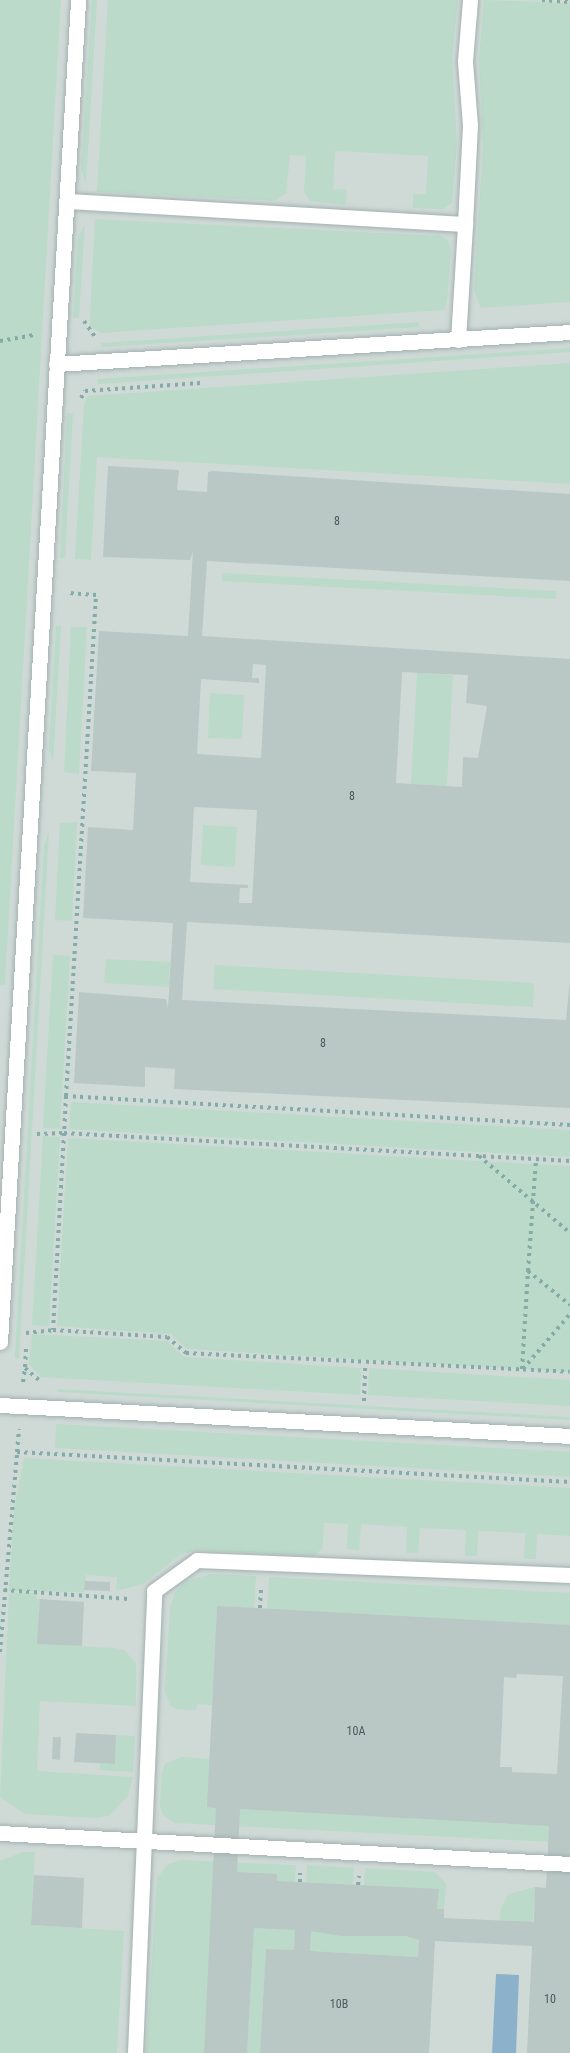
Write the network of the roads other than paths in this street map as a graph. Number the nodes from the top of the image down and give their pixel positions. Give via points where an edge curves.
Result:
1 (78, 0) edge
2 (470, 0) edge
3 (67, 201) junction
4 (465, 224) junction
5 (570, 332) edge
6 (458, 340) junction
7 (56, 364) junction
8 (0, 1342) edge
9 (0, 1405) edge
10 (570, 1436) edge
11 (570, 1575) edge
12 (0, 1833) edge
13 (144, 1840) junction
14 (570, 1864) edge
15 (135, 2053) edge

1 - 3 lane
2 - 4 lane via 465,61 471,125
3 - 4 lane
3 - 7 lane
4 - 6 lane
5 - 6 lane
6 - 7 lane
7 - 8 lane
9 - 10 lane
11 - 13 lane via 197,1560 154,1591
12 - 13 lane
13 - 14 lane
13 - 15 lane

